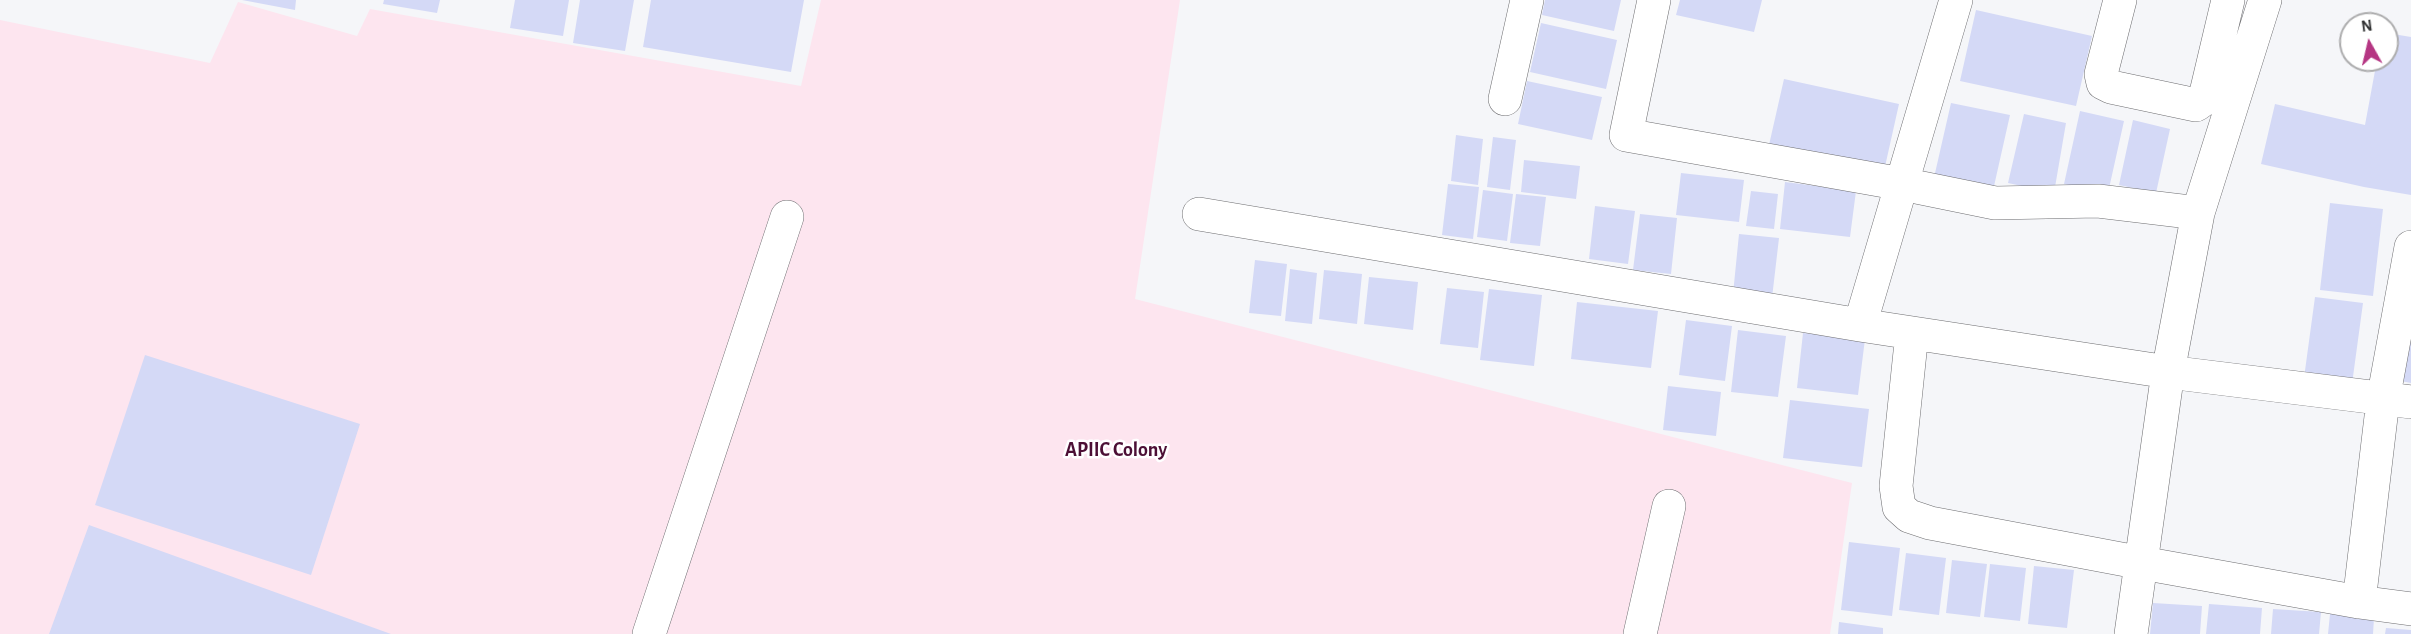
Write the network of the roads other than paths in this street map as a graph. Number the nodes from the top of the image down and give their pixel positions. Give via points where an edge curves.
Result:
1 (1527, 0) edge
2 (1654, 0) edge
3 (1956, 0) edge
4 (2120, 0) edge
5 (2228, 0) edge
6 (2260, 1) edge
7 (2218, 43) junction
8 (2249, 50) junction
9 (1505, 99) dead end
10 (1902, 184) junction
11 (2198, 213) junction
12 (1198, 214) dead end
13 (787, 217) dead end
14 (2411, 247) edge
15 (1860, 325) junction
16 (1912, 333) junction
17 (2168, 372) junction
18 (2397, 401) edge
19 (1669, 506) dead end
20 (2142, 563) junction
21 (2359, 602) junction
22 (2411, 609) edge
23 (649, 634) edge
24 (1640, 634) edge
25 (2131, 634) edge

1 - 9 street
2 - 10 street via 1626,135
3 - 10 street
4 - 7 street via 2101,74 2103,83 2112,87 2196,105 2206,93
5 - 7 street
6 - 8 street
7 - 8 street
8 - 11 street
10 - 11 street via 1995,203 2098,201
10 - 15 street
11 - 17 street
12 - 15 street
13 - 23 street
14 - 18 street
15 - 16 street
16 - 17 street
16 - 20 street via 1896,486 1899,507 1904,512 1930,523
17 - 18 street
17 - 20 street
18 - 21 street
19 - 24 street
20 - 21 street
20 - 25 street
21 - 22 street

